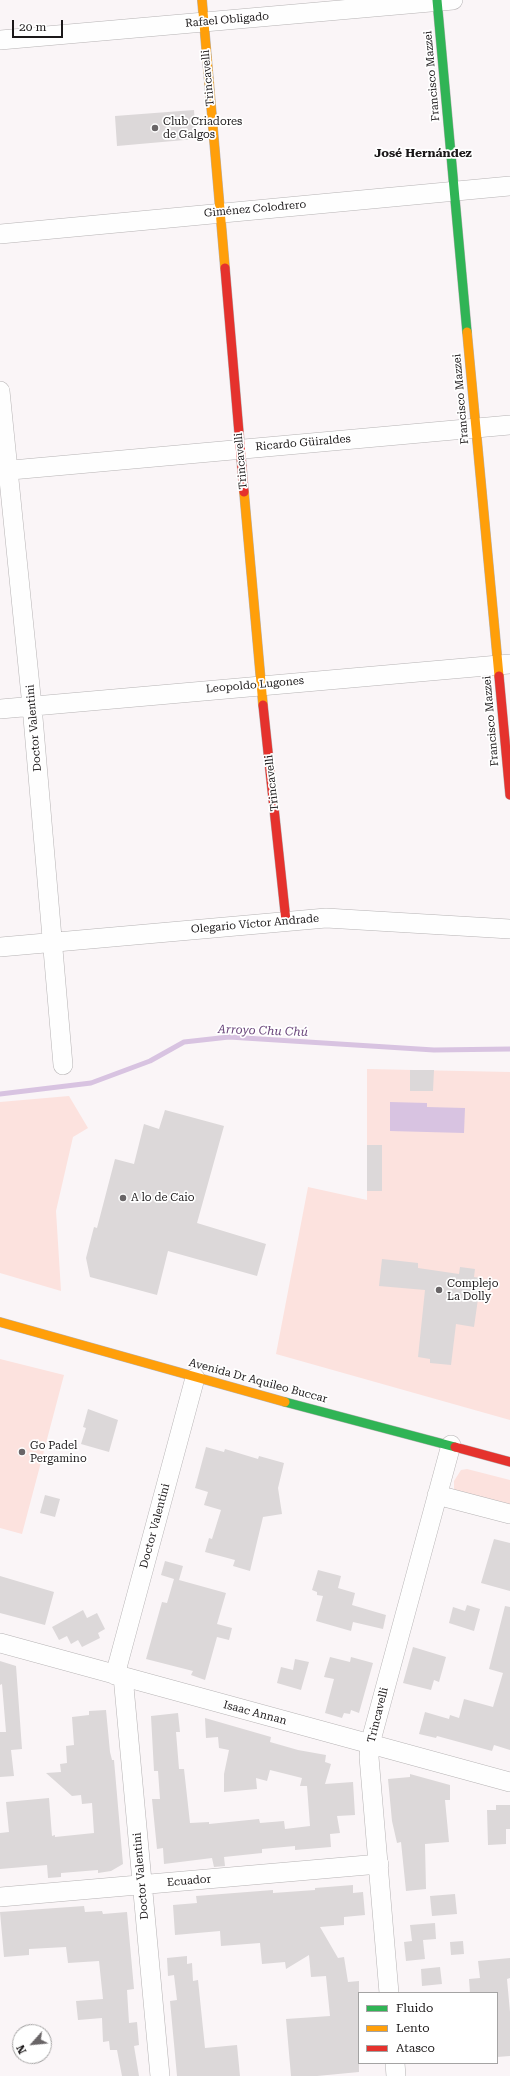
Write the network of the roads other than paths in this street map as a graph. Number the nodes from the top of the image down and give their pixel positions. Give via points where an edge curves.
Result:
1 (202, 0) edge
2 (442, 0) edge
3 (204, 22) junction
4 (0, 40) edge
5 (510, 186) edge
6 (454, 191) junction
7 (220, 212) junction
8 (0, 234) edge
9 (0, 391) edge
10 (510, 425) edge
11 (476, 428) junction
12 (240, 449) junction
13 (4, 471) edge
14 (504, 664) edge
15 (261, 685) junction
16 (32, 706) junction
17 (0, 709) edge
18 (510, 795) edge
19 (286, 921) junction
20 (510, 929) edge
21 (53, 942) junction
22 (0, 947) edge
23 (63, 1065) dead end
24 (0, 1322) edge
25 (195, 1378) junction
26 (451, 1446) junction
27 (510, 1462) edge
28 (437, 1495) junction
29 (510, 1514) edge
30 (0, 1643) edge
31 (119, 1676) junction
32 (370, 1744) junction
33 (510, 1782) edge
34 (379, 1864) junction
35 (142, 1885) junction
36 (0, 1897) edge
37 (389, 1992) edge
38 (395, 2064) edge
39 (160, 2076) edge
40 (396, 2076) edge

1 - 3 main road, Trincavelli
2 - 3 street, Rafael Obligado
2 - 6 main road, Francisco Mazzei
3 - 4 street, Rafael Obligado
3 - 7 main road, Trincavelli
5 - 6 street, Giménez Colodrero
6 - 7 street, Giménez Colodrero
6 - 11 main road, Francisco Mazzei
7 - 8 street, Giménez Colodrero
7 - 12 main road, Trincavelli
9 - 13 street, Doctor Valentini
10 - 11 street, Ricardo Güiraldes
11 - 12 street, Ricardo Güiraldes
11 - 14 main road, Francisco Mazzei
12 - 13 street, Ricardo Güiraldes
12 - 15 main road, Trincavelli
13 - 16 street, Doctor Valentini
14 - 15 street, Leopoldo Lugones
14 - 18 main road, Francisco Mazzei
15 - 16 street, Leopoldo Lugones
15 - 19 main road, Trincavelli
16 - 17 street, Leopoldo Lugones
16 - 21 street, Doctor Valentini
19 - 20 street, Olegario Víctor Andrade via 326,918
19 - 21 street, Olegario Víctor Andrade
21 - 22 street, Olegario Víctor Andrade
21 - 23 street, Doctor Valentini
24 - 25 main road, Avenida Dr Aquileo Buccar
25 - 26 main road, Avenida Dr Aquileo Buccar
25 - 31 street, Doctor Valentini
26 - 27 main road, Avenida Dr Aquileo Buccar
26 - 28 street, Trincavelli
28 - 29 street
28 - 32 street, Trincavelli
30 - 31 street, Isaac Annan
31 - 32 street, Isaac Annan
31 - 35 street, Doctor Valentini
32 - 33 street, Isaac Annan
32 - 34 street, Trincavelli
34 - 35 street, Ecuador
34 - 37 street, Trincavelli
35 - 36 street, Ecuador
35 - 39 street, Doctor Valentini
38 - 40 street

